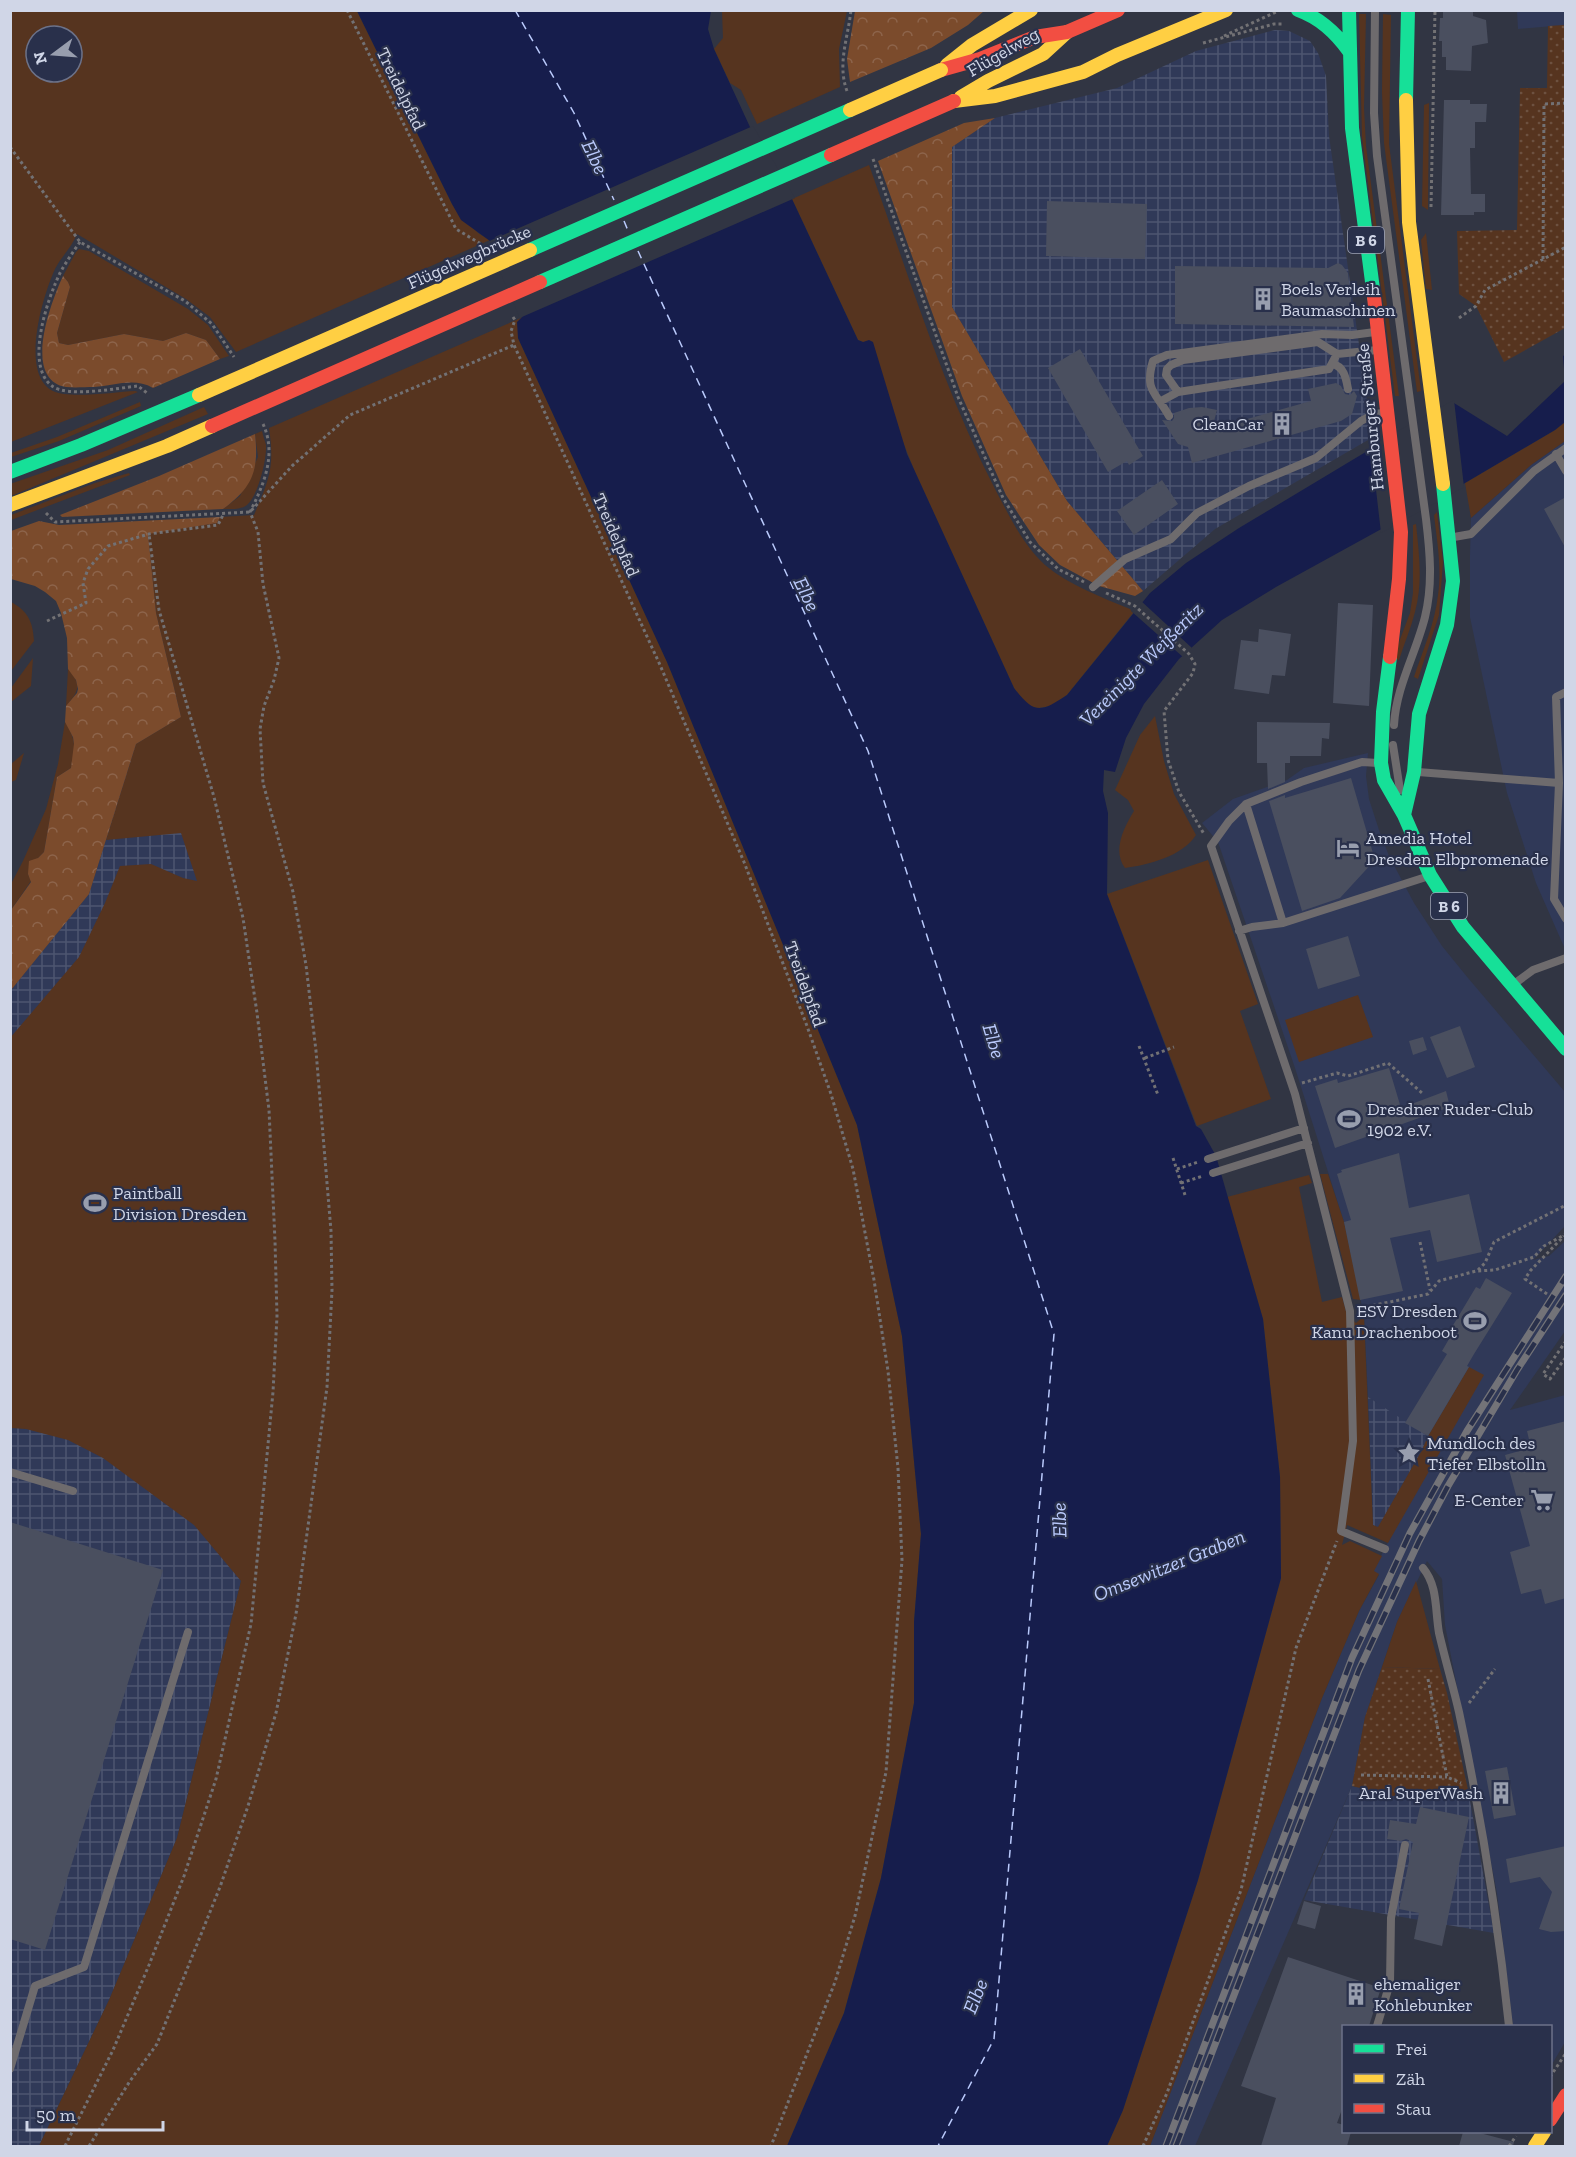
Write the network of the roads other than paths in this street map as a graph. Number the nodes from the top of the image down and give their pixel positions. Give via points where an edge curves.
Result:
1 (1031, 10) edge
2 (1118, 10) edge
3 (1232, 10) edge
4 (1298, 10) edge
5 (1349, 10) edge
6 (1375, 10) edge
7 (1407, 10) edge
8 (1225, 11) edge
9 (1067, 32) junction
10 (1349, 51) junction
11 (941, 70) junction
12 (954, 101) junction
13 (1379, 332) junction
14 (1381, 350) junction
15 (1337, 354) junction
16 (1332, 364) junction
17 (1348, 389) dead end
18 (1178, 392) junction
19 (1161, 401) junction
20 (1389, 412) junction
21 (1169, 416) dead end
22 (1566, 448) edge
23 (1556, 454) junction
24 (1566, 471) edge
25 (10, 472) edge
26 (10, 505) edge
27 (1450, 538) junction
28 (1093, 587) road end
29 (1566, 692) edge
30 (1381, 763) junction
31 (1414, 772) junction
32 (1560, 783) junction
33 (1246, 804) junction
34 (1404, 815) junction
35 (1566, 849) edge
36 (1556, 850) junction
37 (1430, 875) junction
38 (1566, 919) edge
39 (1283, 923) junction
40 (1239, 931) junction
41 (1566, 958) edge
42 (1511, 987) junction
43 (1566, 1049) edge
44 (1304, 1128) junction
45 (1308, 1143) junction
46 (1204, 1160) road end
47 (1209, 1174) road end
48 (10, 1472) edge
49 (73, 1491) dead end
50 (1385, 1549) dead end
51 (1424, 1568) dead end
52 (188, 1632) dead end
53 (1405, 1845) dead end
54 (1377, 2025) edge
55 (1509, 2025) edge
56 (10, 2069) edge
57 (1566, 2095) edge
58 (1552, 2116) edge
59 (1543, 2133) edge
60 (1535, 2146) edge

1 - 11 main road via 972,45
2 - 9 main road, Flügelweg
3 - 8 main road
4 - 10 main road via 1318,18
5 - 10 main road, Hamburger Straße / B 6
6 - 34 lane via 1377,156 1431,574 1424,618 1394,718 1394,758
7 - 27 main road, B 6 via 1409,222
8 - 12 main road via 1083,72 995,96
9 - 11 main road, Flügelweg via 1035,37
9 - 12 main road, Flügelweg via 1043,54
10 - 13 main road, Hamburger Straße / B 6 via 1352,128
11 - 25 main road, Flügelwegbrücke, bridge via 198,395
12 - 26 main road, bridge via 212,426
13 - 14 main road, Hamburger Straße / B 6
13 - 19 lane via 1322,333 1167,355 1153,361 1148,377 1150,388
14 - 15 lane
14 - 20 main road, Hamburger Straße / B 6
15 - 16 lane
15 - 18 lane via 1318,342 1183,360 1171,364 1166,375
16 - 17 lane via 1344,373
16 - 18 lane via 1329,369
18 - 19 lane
19 - 21 lane
20 - 28 lane via 1361,421 1316,458 1197,513 1172,539 1125,559
20 - 30 main road, Hamburger Straße / B 6 via 1401,532
22 - 23 lane
23 - 24 lane
23 - 27 lane via 1471,534
27 - 31 main road, B 6 via 1453,581 1447,625 1419,714
29 - 32 lane via 1556,697
30 - 33 lane via 1362,762
30 - 34 main road, Hamburger Straße / B 6 via 1384,780
31 - 32 lane
31 - 34 main road, B 6
32 - 36 lane
33 - 39 lane
33 - 40 lane via 1211,846
34 - 37 main road, Hamburger Straße / B 6
35 - 36 lane
36 - 38 lane via 1554,899
37 - 39 lane
37 - 42 main road, Hamburger Straße / B 6 via 1462,927
39 - 40 lane
40 - 44 lane
41 - 42 lane via 1533,970
42 - 43 main road, Hamburger Straße / B 6
44 - 45 lane
44 - 46 lane
45 - 47 lane
45 - 50 lane via 1350,1311 1353,1441 1341,1531
48 - 49 lane
51 - 55 lane via 1431,1577 1474,1789
52 - 56 lane via 84,1967 35,1986
53 - 54 lane via 1391,1918 1390,1983
57 - 58 main road
59 - 60 main road

